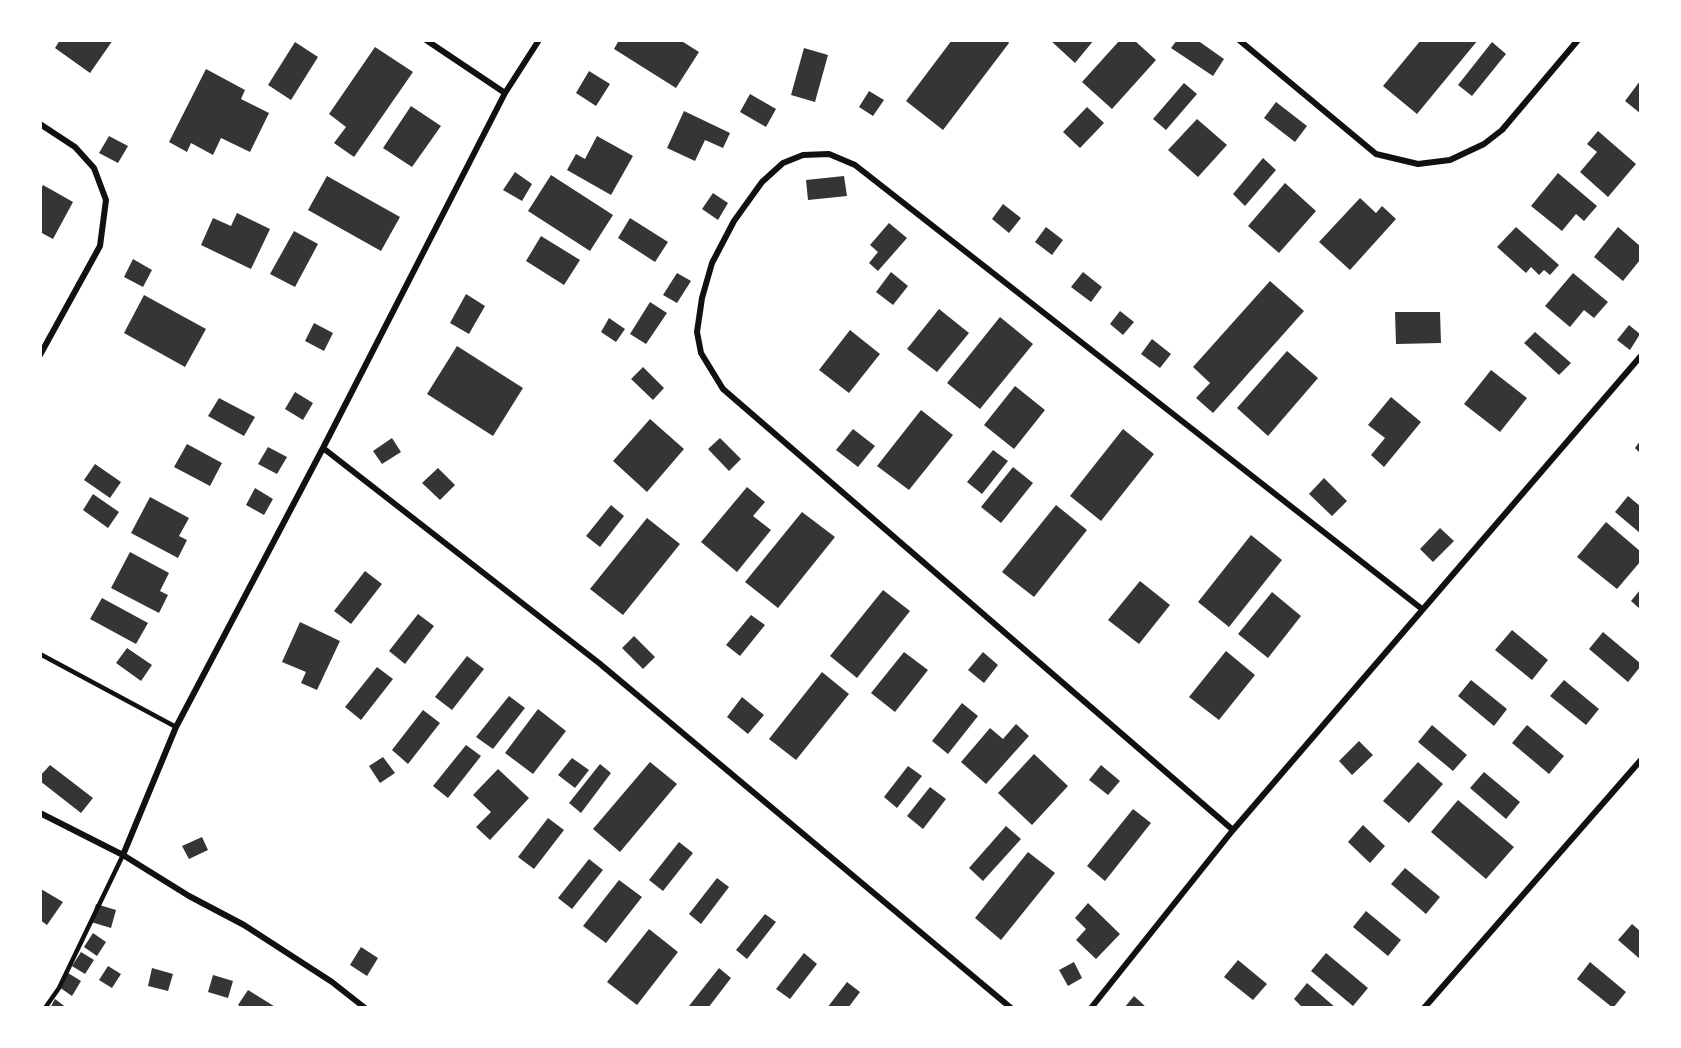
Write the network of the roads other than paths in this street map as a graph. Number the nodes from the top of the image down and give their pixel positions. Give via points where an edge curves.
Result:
1 (426, 40) edge
2 (539, 40) edge
3 (1239, 40) edge
4 (1578, 40) edge
5 (505, 93) junction
6 (40, 124) edge
7 (40, 355) edge
8 (1641, 357) edge
9 (323, 448) junction
10 (1422, 609) junction
11 (40, 654) edge
12 (177, 727) junction
13 (1641, 761) edge
14 (40, 813) edge
15 (1233, 830) junction
16 (123, 855) junction
17 (45, 1008) edge
18 (365, 1008) edge
19 (1011, 1008) edge
20 (1090, 1008) edge
21 (1424, 1008) edge

1 - 5 street
2 - 5 street
3 - 4 street via 1376,154 1418,165 1450,160 1484,144 1502,130
5 - 9 street
6 - 7 street via 75,147 94,168 106,200 100,246
8 - 10 street
9 - 12 street
9 - 19 street via 599,663
10 - 15 street
10 - 15 street via 855,165 829,154 802,155 783,164 762,182 734,221 712,262 702,298 697,332 701,353 723,389
11 - 12 lane
12 - 16 street
13 - 21 street
14 - 16 street
15 - 20 street
16 - 17 lane via 59,988
16 - 18 street via 244,925

